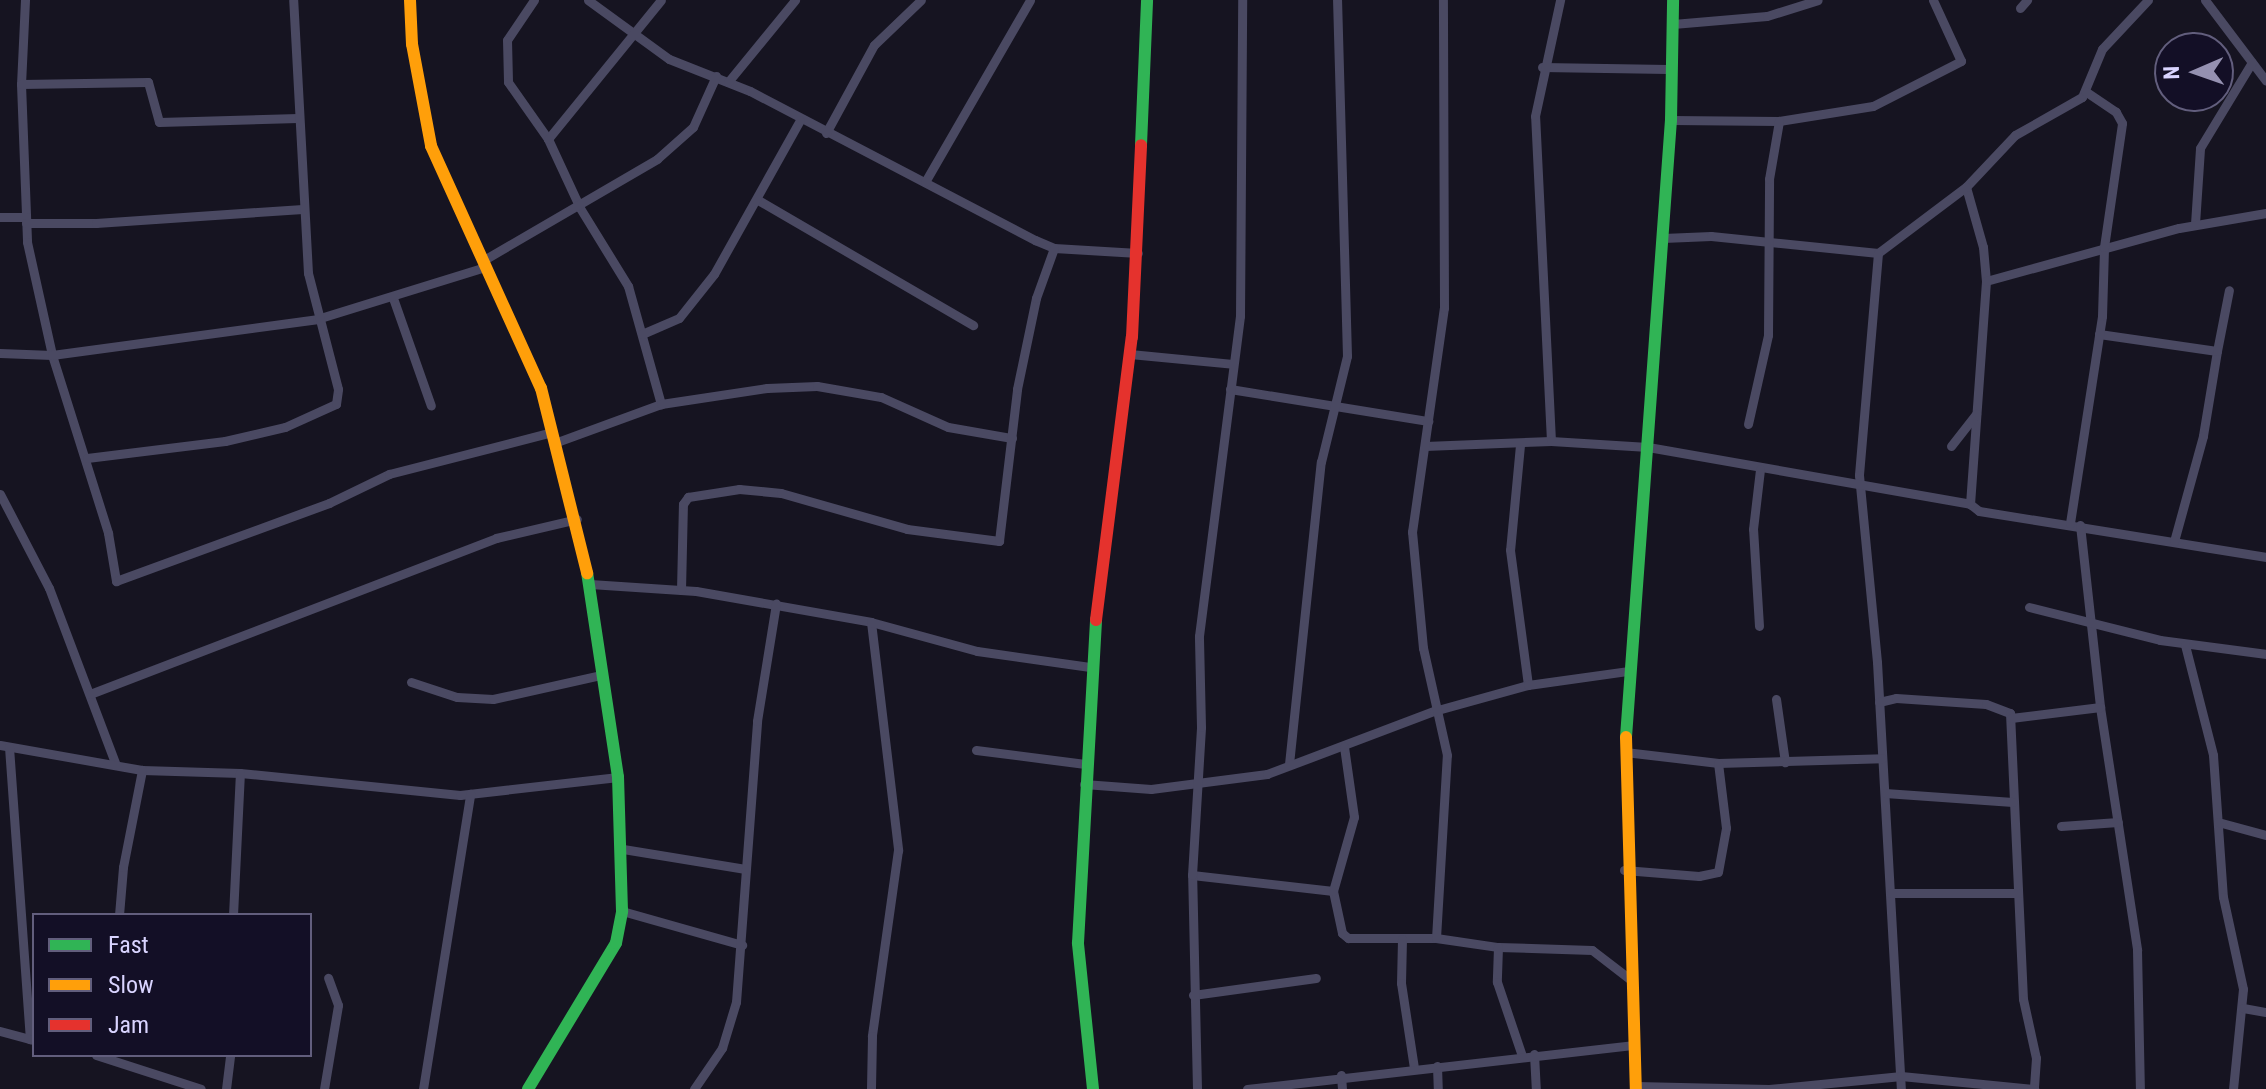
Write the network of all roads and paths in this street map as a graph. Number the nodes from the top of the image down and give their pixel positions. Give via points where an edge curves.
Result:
1 (25, 0) edge
2 (293, 0) edge
3 (410, 0) edge
4 (534, 0) edge
5 (588, 0) edge
6 (661, 0) edge
7 (795, 0) edge
8 (921, 0) edge
9 (1030, 0) edge
10 (1147, 0) edge
11 (1242, 0) edge
12 (1337, 0) edge
13 (1443, 0) edge
14 (1560, 0) edge
15 (1673, 0) edge
16 (1818, 0) edge
17 (1933, 0) edge
18 (2148, 0) edge
19 (2205, 0) edge
20 (1673, 24) junction
21 (632, 31) junction
22 (2252, 62) junction
23 (1542, 67) junction
24 (1668, 69) junction
25 (716, 76) junction
26 (2266, 81) edge
27 (728, 82) junction
28 (21, 84) junction
29 (2085, 91) junction
30 (298, 118) junction
31 (800, 120) junction
32 (1671, 120) junction
33 (1779, 121) junction
34 (826, 133) junction
35 (548, 139) junction
36 (925, 182) junction
37 (1966, 187) junction
38 (758, 200) junction
39 (580, 208) junction
40 (303, 209) junction
41 (2266, 213) edge
42 (0, 217) edge
43 (26, 220) junction
44 (2195, 224) junction
45 (1663, 238) junction
46 (1767, 243) junction
47 (2104, 247) junction
48 (1054, 248) junction
49 (1138, 253) junction
50 (1878, 253) junction
51 (483, 264) junction
52 (1986, 281) junction
53 (2229, 290) dead end
54 (393, 298) junction
55 (317, 319) junction
56 (973, 325) dead end
57 (642, 334) junction
58 (2099, 334) junction
59 (2217, 351) junction
60 (0, 353) edge
61 (1130, 354) junction
62 (52, 355) junction
63 (1233, 364) junction
64 (1230, 389) junction
65 (661, 404) junction
66 (431, 406) dead end
67 (1333, 409) junction
68 (1976, 414) junction
69 (1428, 421) junction
70 (1748, 424) dead end
71 (555, 437) junction
72 (1012, 438) junction
73 (1551, 441) junction
74 (1520, 445) junction
75 (1425, 446) junction
76 (1951, 446) dead end
77 (1648, 447) junction
78 (87, 458) junction
79 (1760, 469) junction
80 (1861, 485) junction
81 (0, 494) edge
82 (1970, 504) junction
83 (577, 519) junction
84 (2075, 524) junction
85 (2174, 541) junction
86 (2266, 557) edge
87 (590, 584) junction
88 (681, 590) junction
89 (776, 604) junction
90 (2029, 607) dead end
91 (2089, 621) junction
92 (871, 622) junction
93 (1759, 626) dead end
94 (2185, 645) junction
95 (2266, 654) edge
96 (1090, 667) junction
97 (1627, 671) junction
98 (601, 675) junction
99 (411, 682) dead end
100 (1528, 685) junction
101 (90, 694) junction
102 (1776, 699) dead end
103 (1879, 702) junction
104 (2100, 707) junction
105 (1434, 711) junction
106 (2011, 718) junction
107 (4, 746) edge
108 (1344, 747) junction
109 (976, 750) dead end
110 (1625, 752) junction
111 (1882, 758) junction
112 (1785, 762) junction
113 (115, 763) junction
114 (1718, 763) junction
115 (1085, 764) junction
116 (1289, 764) junction
117 (142, 770) junction
118 (240, 773) junction
119 (618, 777) junction
120 (1084, 784) junction
121 (1198, 784) junction
122 (1885, 793) junction
123 (470, 794) junction
124 (2013, 802) junction
125 (2118, 822) junction
126 (2218, 822) junction
127 (2061, 826) dead end
128 (2266, 835) edge
129 (623, 849) junction
130 (745, 869) junction
131 (1624, 870) junction
132 (1192, 875) junction
133 (1333, 891) junction
134 (1891, 893) junction
135 (2018, 893) junction
136 (622, 911) junction
137 (119, 913) edge
138 (233, 913) edge
139 (1436, 938) junction
140 (1402, 939) junction
141 (742, 945) junction
142 (1498, 947) junction
143 (328, 978) dead end
144 (1316, 978) dead end
145 (1631, 980) junction
146 (1193, 995) junction
147 (2243, 1008) junction
148 (2266, 1012) edge
149 (0, 1031) edge
150 (32, 1040) edge
151 (1635, 1045) junction
152 (1534, 1054) junction
153 (1522, 1056) junction
154 (230, 1057) edge
155 (126, 1058) edge
156 (1437, 1066) junction
157 (1414, 1068) junction
158 (1341, 1075) junction
159 (1901, 1076) junction
160 (699, 1087) edge
161 (1636, 1087) edge
162 (2034, 1088) edge
163 (201, 1089) edge
164 (226, 1089) edge
165 (324, 1089) edge
166 (423, 1089) edge
167 (528, 1089) edge
168 (871, 1089) edge
169 (1093, 1089) edge
170 (1197, 1089) edge
171 (1247, 1089) edge
172 (1342, 1089) edge
173 (1438, 1089) edge
174 (1536, 1089) edge
175 (1901, 1089) edge
176 (2140, 1089) edge
177 (2233, 1089) edge

1 - 28 street
2 - 30 street
3 - 51 street via 412,44 431,146
4 - 35 street via 507,40 506,73
5 - 21 street
6 - 21 street
7 - 27 street
8 - 34 street via 874,45
9 - 36 street
10 - 49 street
11 - 63 street via 1240,316
12 - 67 street via 1347,356
13 - 69 street via 1444,308
14 - 23 street
15 - 20 street
16 - 20 street via 1767,16
17 - 33 street via 1961,53 1958,65 1873,106
18 - 29 street via 2102,49
19 - 22 street
20 - 24 street
21 - 25 street via 669,59
21 - 35 street
22 - 26 street
22 - 44 street via 2200,148
23 - 24 street
23 - 73 street via 1535,116
24 - 32 street
25 - 27 street
25 - 39 street via 693,127 657,159
27 - 31 street
28 - 30 street via 148,82 159,122
28 - 43 street
29 - 37 street via 2068,108 2015,135
29 - 47 street via 2116,112 2122,123
30 - 40 street
31 - 34 street
31 - 38 street
32 - 33 street
32 - 45 street
33 - 46 street via 1769,179
34 - 36 street
35 - 39 street
36 - 48 street
37 - 50 street
37 - 52 street via 1983,247
38 - 56 street
38 - 57 street via 687,310 670,324
39 - 51 street
39 - 57 street via 628,286
40 - 43 street via 96,223
40 - 55 street
41 - 44 street
42 - 43 street
43 - 62 street
44 - 47 street
45 - 46 street
45 - 77 street
46 - 50 street
46 - 70 street via 1768,335
47 - 52 street
47 - 58 street
48 - 49 street
48 - 72 street via 1036,298
49 - 61 street
50 - 80 street via 1859,454
51 - 54 street
51 - 71 street via 541,388
52 - 68 street
53 - 59 street
54 - 55 street
54 - 66 street
55 - 62 street
55 - 78 street via 338,389 332,408 285,427 225,441
57 - 65 street
58 - 59 street
58 - 84 street
59 - 85 street via 2205,423
60 - 62 street
61 - 63 street
61 - 96 street
62 - 78 street
63 - 64 street
64 - 67 street
64 - 121 street via 1199,636
65 - 71 street
65 - 72 street via 817,386 881,397 948,427
67 - 69 street
67 - 116 street via 1321,462
68 - 76 street
68 - 82 street
69 - 75 street
71 - 78 street via 389,474 329,503 163,561 122,582 114,578 108,533
71 - 83 street
72 - 88 street via 999,541 907,529 781,493 739,489 688,497 683,504
73 - 74 street
73 - 77 street
74 - 75 street
74 - 100 street via 1510,550
75 - 105 street via 1413,561
77 - 79 street
77 - 97 street
79 - 80 street
79 - 93 street via 1753,529
80 - 82 street
80 - 103 street
81 - 101 street via 49,588
82 - 84 street via 1979,511
83 - 87 street
83 - 101 street via 496,538
84 - 85 street
84 - 91 street
85 - 86 street
87 - 88 street
87 - 98 street
88 - 89 street
89 - 92 street
89 - 130 street via 757,721
90 - 91 street via 2070,621
91 - 94 street
91 - 104 street
92 - 96 street via 977,651
92 - 168 street via 898,850 872,1036
94 - 95 street
94 - 126 street via 2213,755
96 - 115 street
97 - 100 street
97 - 110 street
98 - 99 street via 493,699 457,697
98 - 119 street
100 - 105 street
101 - 113 street
102 - 112 street
103 - 106 street via 1896,698 1986,704
103 - 111 street
104 - 106 street
104 - 125 street
105 - 108 street
105 - 139 street via 1447,755 1448,793
106 - 124 street
107 - 113 street
107 - 150 street
108 - 116 street
108 - 133 street via 1354,817
109 - 115 street
110 - 114 street
110 - 131 street
111 - 112 street
111 - 122 street
112 - 114 street
113 - 117 street
114 - 131 street via 1726,828 1715,875
115 - 120 street
116 - 121 street via 1267,774
117 - 118 street
117 - 137 street
118 - 123 street
118 - 138 street
119 - 123 street
119 - 129 street
120 - 121 street via 1151,789
120 - 169 street via 1078,943
121 - 132 street
122 - 124 street
122 - 134 street
123 - 166 street
124 - 135 street
125 - 127 street
125 - 176 street via 2140,990
126 - 128 street
126 - 147 street via 2223,897
129 - 130 street
129 - 136 street
130 - 141 street
131 - 145 street
132 - 133 street
132 - 146 street
133 - 140 street via 1344,936
134 - 135 street
134 - 159 street
135 - 162 street via 2023,999 2036,1058
136 - 141 street
136 - 167 street via 613,954
139 - 140 street
139 - 142 street
140 - 157 street via 1401,983
141 - 160 street via 729,1025
142 - 145 street via 1592,950
142 - 153 street via 1497,982
143 - 165 street via 338,1005
144 - 146 street
145 - 151 street
146 - 170 street
147 - 148 street
147 - 177 street
149 - 150 street
151 - 152 street
151 - 161 street
152 - 153 street
152 - 174 street
153 - 156 street
154 - 164 street
155 - 163 street
156 - 157 street
156 - 173 street
157 - 158 street
158 - 171 street
158 - 172 street
159 - 161 street via 1769,1089
159 - 162 street
159 - 175 street

